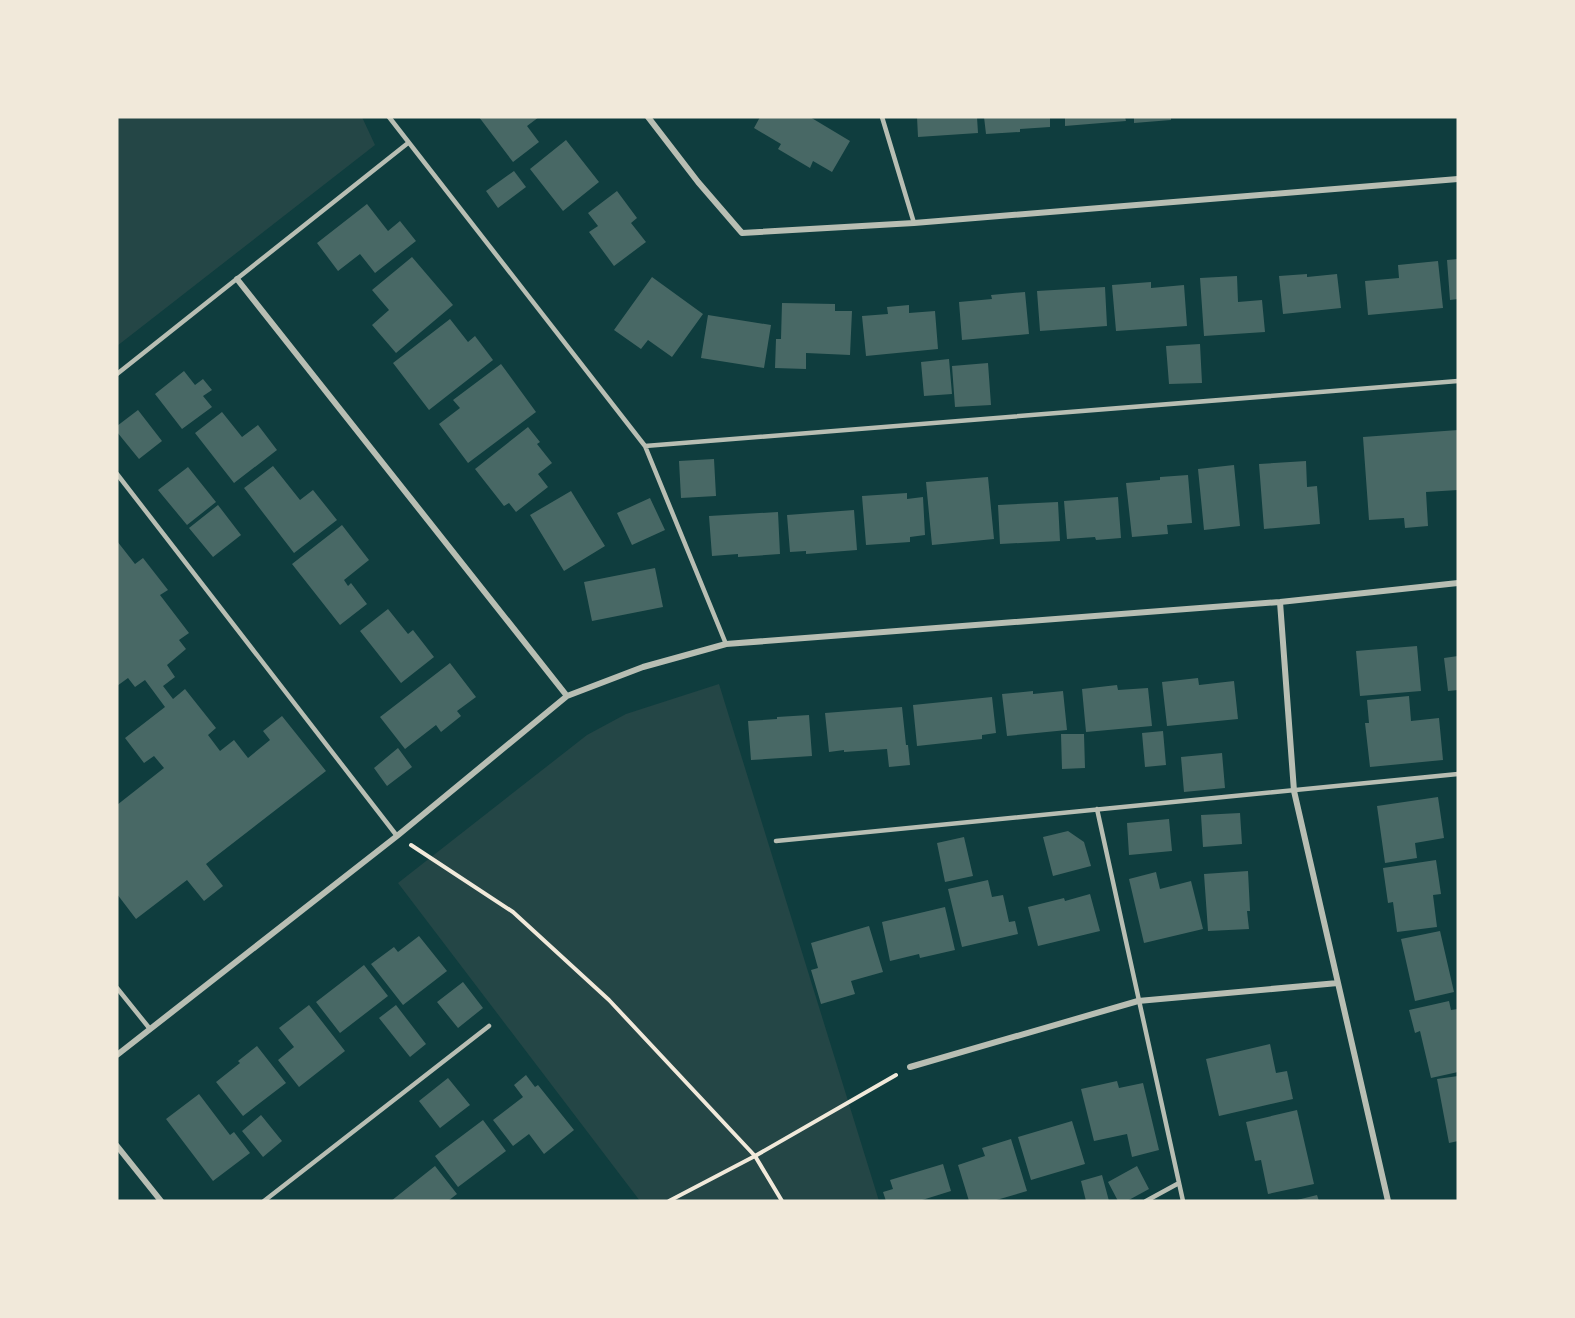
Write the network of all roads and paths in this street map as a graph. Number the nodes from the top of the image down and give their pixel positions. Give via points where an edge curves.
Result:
1 (389, 117) edge
2 (648, 117) edge
3 (882, 117) edge
4 (408, 143) junction
5 (1458, 179) edge
6 (914, 223) junction
7 (237, 279) junction
8 (117, 374) edge
9 (1458, 381) edge
10 (645, 446) junction
11 (117, 474) edge
12 (1458, 583) edge
13 (1280, 602) junction
14 (726, 644) junction
15 (567, 696) junction
16 (1458, 774) edge
17 (1294, 791) junction
18 (1097, 809) junction
19 (397, 836) junction
20 (776, 841) dead end
21 (424, 854) dead end
22 (1338, 983) junction
23 (117, 988) edge
24 (1138, 1001) junction
25 (489, 1026) dead end
26 (150, 1029) junction
27 (117, 1055) edge
28 (910, 1067) joint
29 (117, 1146) edge
30 (755, 1156) junction
31 (1179, 1183) junction
32 (161, 1201) edge
33 (264, 1201) edge
34 (669, 1201) edge
35 (782, 1201) edge
36 (1146, 1201) edge
37 (1183, 1201) edge
38 (1388, 1201) edge

1 - 4 lane
2 - 6 street via 742,233
3 - 6 lane
4 - 7 lane
4 - 10 lane
5 - 6 street
7 - 8 lane
7 - 15 street
9 - 10 lane
10 - 14 lane
11 - 19 lane
12 - 13 street
13 - 14 street
13 - 17 street
14 - 15 street via 643,667
15 - 19 street
16 - 17 lane
17 - 18 lane
17 - 22 street
18 - 20 lane
18 - 24 lane
19 - 26 street
21 - 30 path via 513,912 609,1000
22 - 24 street
22 - 38 street
23 - 26 lane
24 - 28 street
24 - 31 lane
25 - 33 lane
26 - 27 street
28 - 30 path
29 - 32 street
30 - 34 path
30 - 35 path
31 - 36 lane
31 - 37 lane

